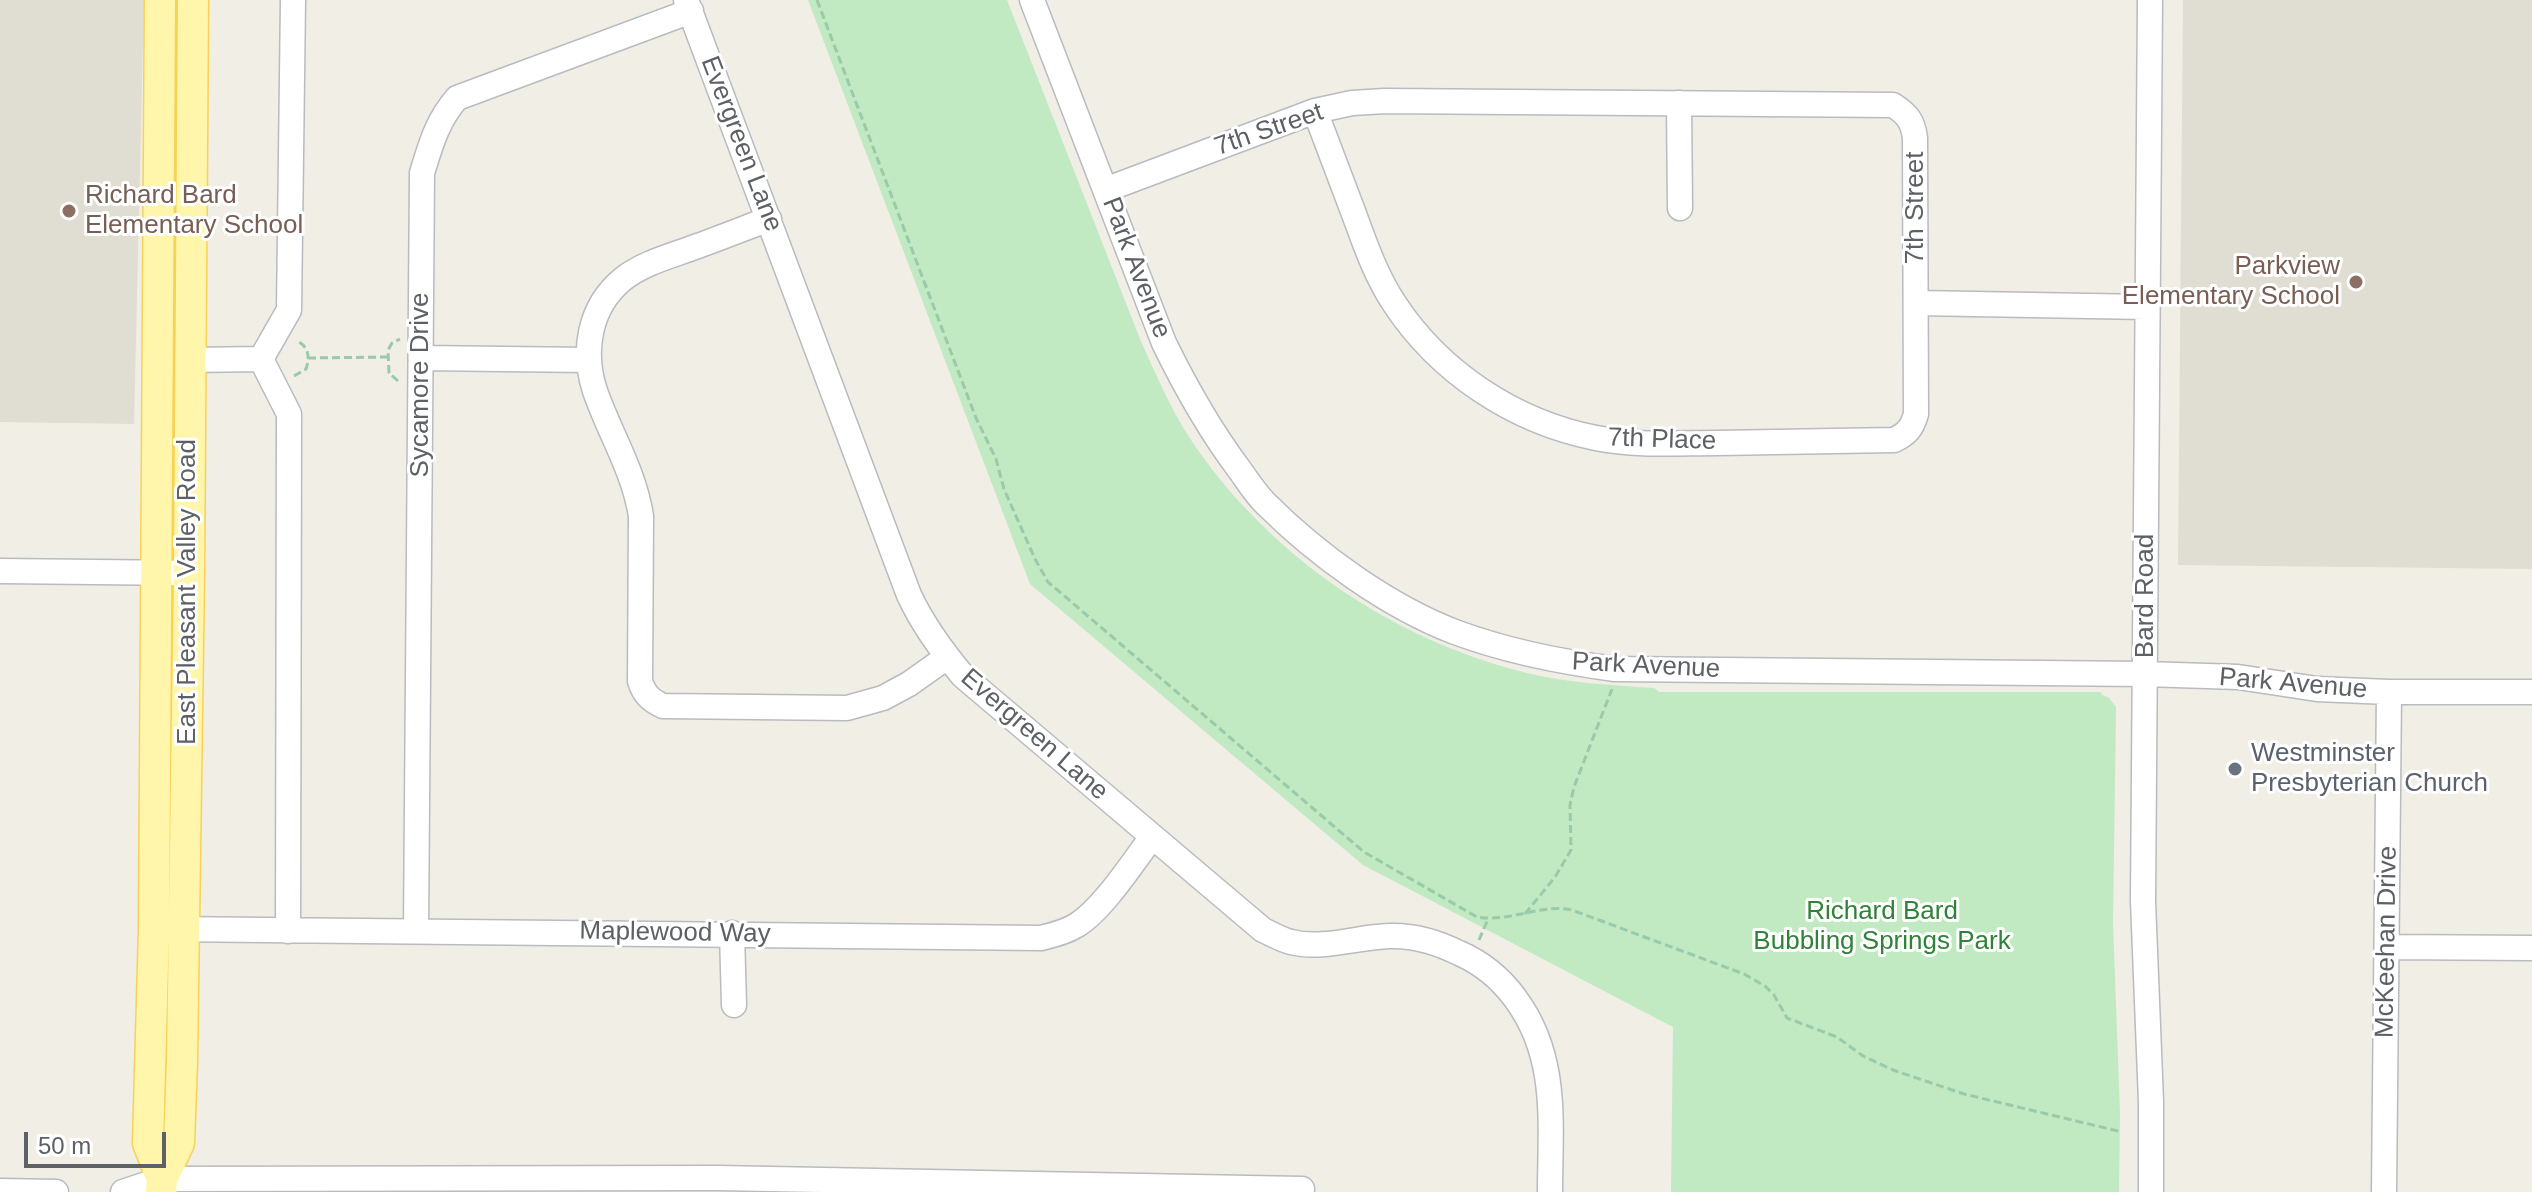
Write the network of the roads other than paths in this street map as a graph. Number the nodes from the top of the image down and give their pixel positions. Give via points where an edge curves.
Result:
1 (160, 0) edge
2 (193, 0) edge
3 (293, 0) edge
4 (1032, 0) edge
5 (2150, 0) edge
6 (688, 6) edge
7 (1679, 103) junction
8 (1315, 111) junction
9 (1105, 190) junction
10 (1680, 208) dead end
11 (769, 219) junction
12 (1916, 303) junction
13 (2147, 307) junction
14 (421, 358) junction
15 (189, 360) junction
16 (588, 360) junction
17 (266, 369) junction
18 (0, 571) edge
19 (156, 573) junction
20 (189, 573) junction
21 (947, 657) junction
22 (2145, 674) junction
23 (2389, 692) junction
24 (2532, 692) edge
25 (1152, 837) junction
26 (154, 929) junction
27 (185, 929) junction
28 (416, 930) junction
29 (288, 931) junction
30 (732, 933) junction
31 (2388, 947) junction
32 (2532, 948) edge
33 (734, 1005) dead end
34 (161, 1186) edge
35 (1302, 1189) dead end
36 (0, 1191) edge
37 (56, 1192) edge
38 (123, 1192) edge
39 (1550, 1192) edge
40 (2151, 1192) edge
41 (2384, 1192) edge

1 - 19 main road, East Pleasant Valley Road
2 - 15 main road, East Pleasant Valley Road
3 - 17 street via 289,310 273,337
4 - 9 street, Park Avenue
5 - 13 street, Bard Road
6 - 11 street, Evergreen Lane
6 - 14 street, Sycamore Drive via 457,98 444,113 422,173
7 - 8 street, 7th Street via 1385,101
7 - 10 street
7 - 12 street, 7th Street via 1893,105 1905,113 1915,138
8 - 9 street, 7th Street
8 - 12 street, 7th Place via 1369,255 1420,339 1494,399 1564,430 1641,444 1894,440 1913,426 1916,414
9 - 22 street, Park Avenue via 1191,398 1264,501 1332,561 1392,601 1453,631 1517,651 1615,669
11 - 16 street via 623,279 597,315
11 - 21 street, Evergreen Lane via 909,595
12 - 13 street, 7th Street
13 - 22 street, Bard Road
14 - 16 street
14 - 28 street, Sycamore Drive
15 - 17 street
15 - 20 main road, East Pleasant Valley Road
16 - 21 street via 637,492 640,681 652,701 663,706 847,708 883,698
17 - 29 street via 289,414
18 - 19 street
19 - 20 street
19 - 26 main road, East Pleasant Valley Road
20 - 27 main road, East Pleasant Valley Road
21 - 25 street, Evergreen Lane
22 - 23 street, Park Avenue
22 - 40 street, Bard Road via 2143,901
23 - 24 street, Park Avenue
23 - 31 street, McKeehan Drive
25 - 30 street, Maplewood Way via 1092,915 1059,934 1041,938
25 - 39 street, Evergreen Lane via 1263,930 1292,942 1323,944 1411,937 1470,958 1506,986 1543,1049 1550,1092
26 - 27 street, Maplewood Way
26 - 34 main road, East Pleasant Valley Road via 148,1143
27 - 29 street, Maplewood Way
27 - 34 main road, East Pleasant Valley Road via 179,1143
28 - 29 street, Maplewood Way
28 - 30 street, Maplewood Way
30 - 33 street
31 - 32 street
31 - 41 street, McKeehan Drive
34 - 35 street via 717,1178
34 - 38 street
36 - 37 street

